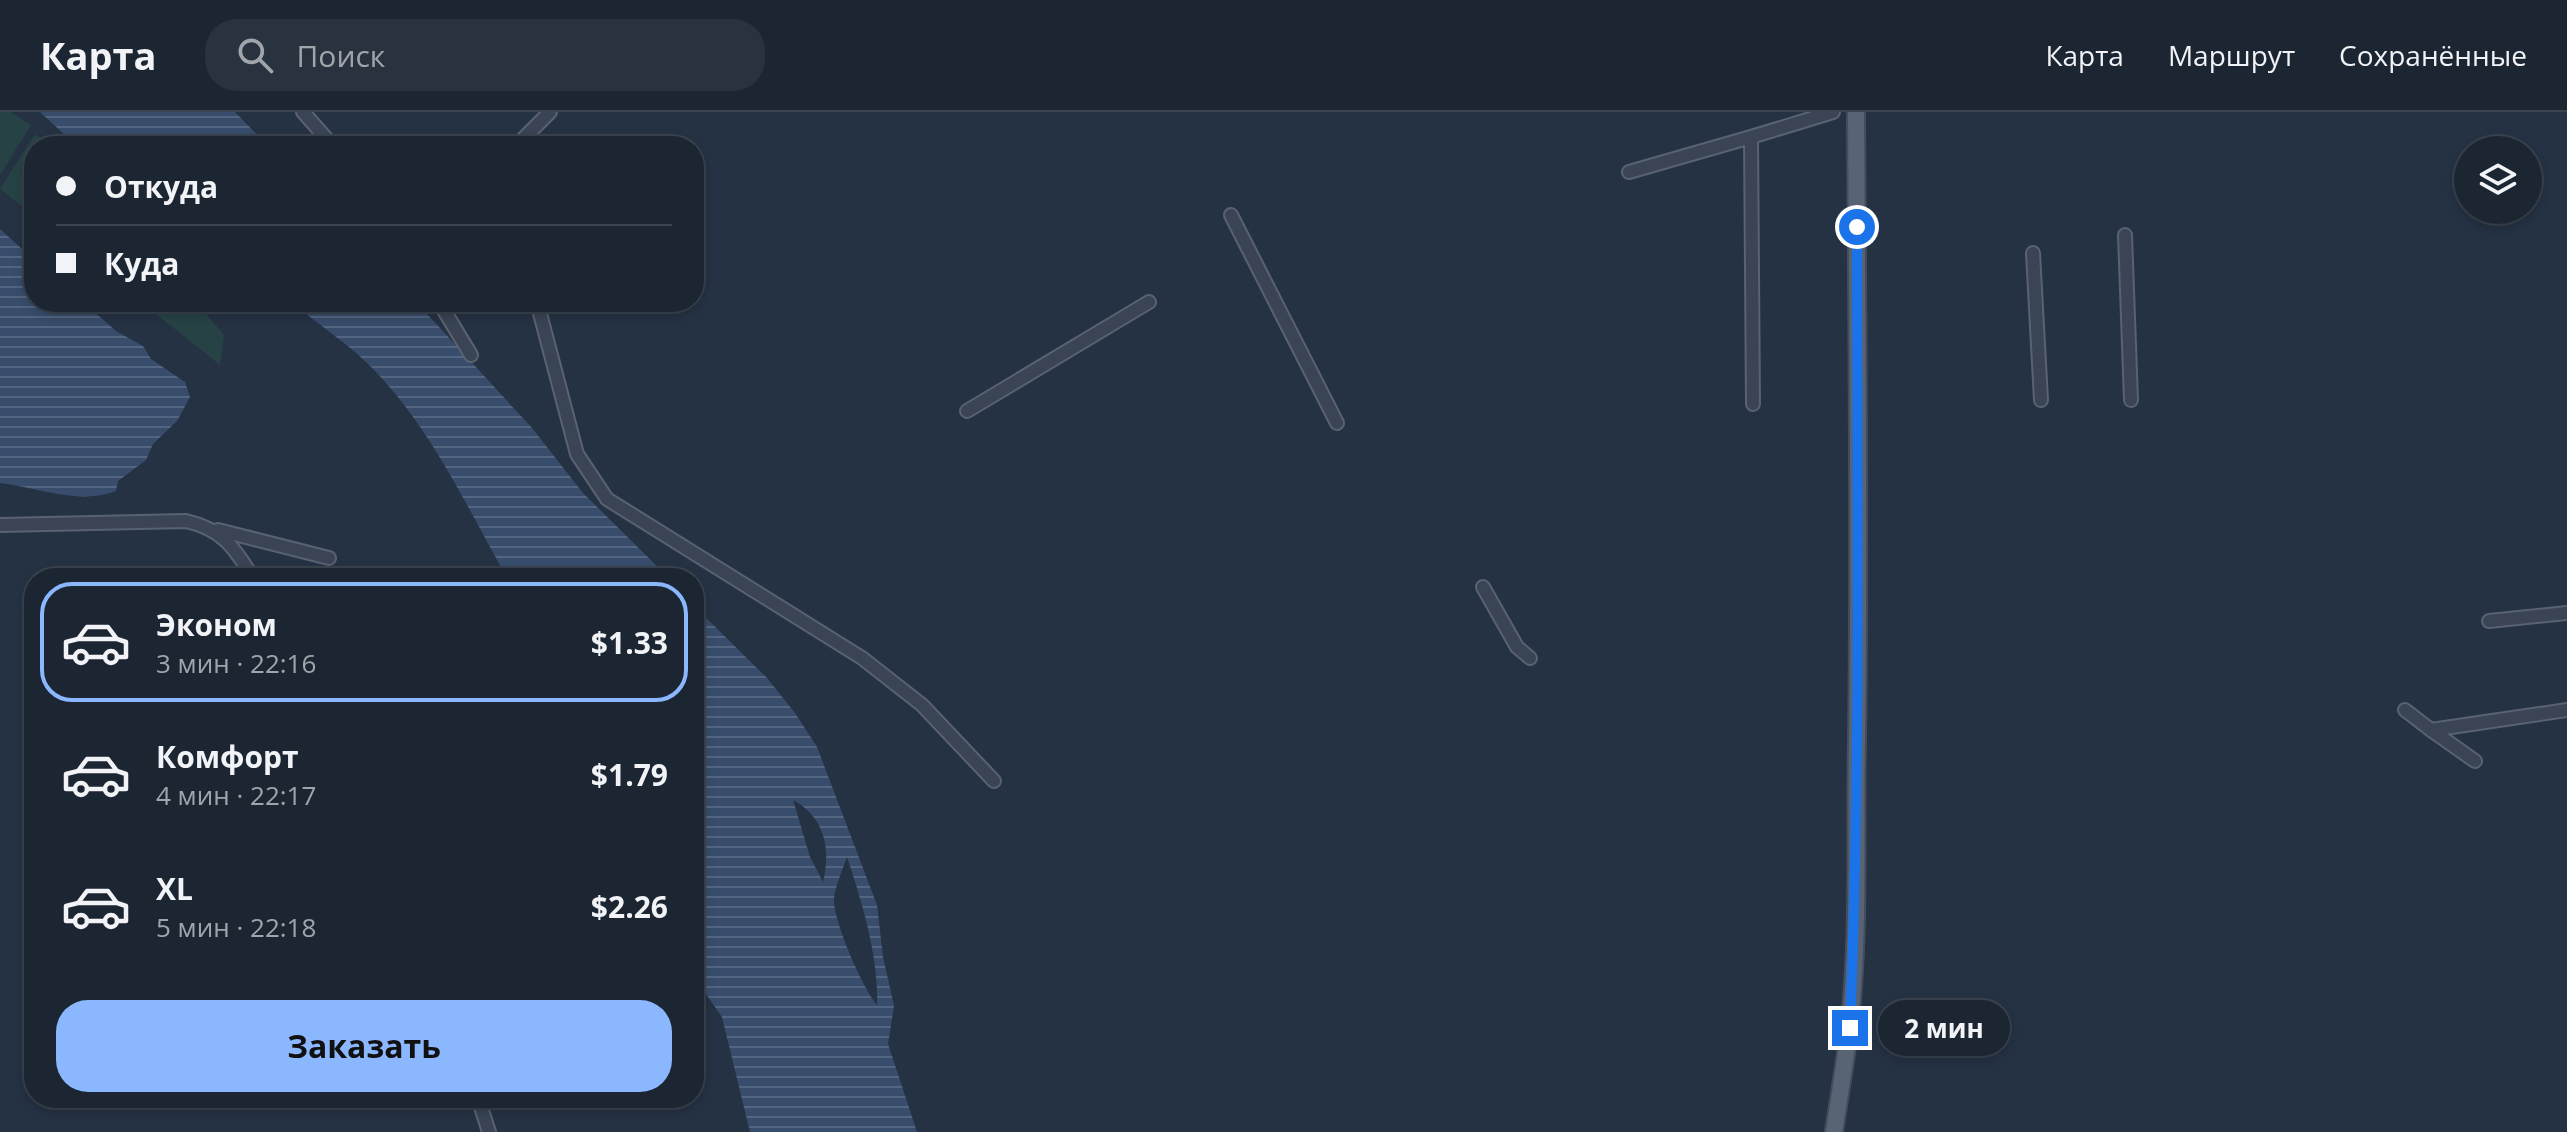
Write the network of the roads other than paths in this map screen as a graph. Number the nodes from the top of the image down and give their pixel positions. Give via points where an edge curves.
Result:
1 (303, 112) edge
2 (550, 112) edge
3 (1833, 112) edge
4 (1856, 112) edge
5 (324, 136) edge
6 (526, 136) edge
7 (1751, 137) junction
8 (1629, 172) dead end
9 (1231, 215) dead end
10 (2125, 235) dead end
11 (2033, 253) dead end
12 (1149, 302) dead end
13 (445, 312) edge
14 (540, 312) edge
15 (471, 355) dead end
16 (2041, 400) dead end
17 (2131, 400) dead end
18 (1753, 404) dead end
19 (967, 411) dead end
20 (1337, 423) dead end
21 (0, 525) edge
22 (214, 530) junction
23 (329, 558) dead end
24 (247, 568) edge
25 (1483, 587) dead end
26 (2567, 613) edge
27 (2489, 621) dead end
28 (1530, 658) dead end
29 (2405, 710) dead end
30 (2567, 710) edge
31 (2431, 730) junction
32 (2475, 761) dead end
33 (994, 781) dead end
34 (481, 1108) edge
35 (489, 1132) edge
36 (1834, 1132) edge

1 - 5 street
2 - 6 street
3 - 7 street
4 - 36 main road via 1860,533 1853,943 1850,1028
7 - 8 street
7 - 18 street
9 - 20 street
10 - 17 street
11 - 16 street
12 - 19 street
13 - 15 street
14 - 33 street via 577,454 607,499 862,658 922,705
21 - 22 street via 166,519
22 - 23 street
22 - 24 street
25 - 28 street via 1517,647
26 - 27 street
29 - 31 street
30 - 31 street
31 - 32 street
34 - 35 street

